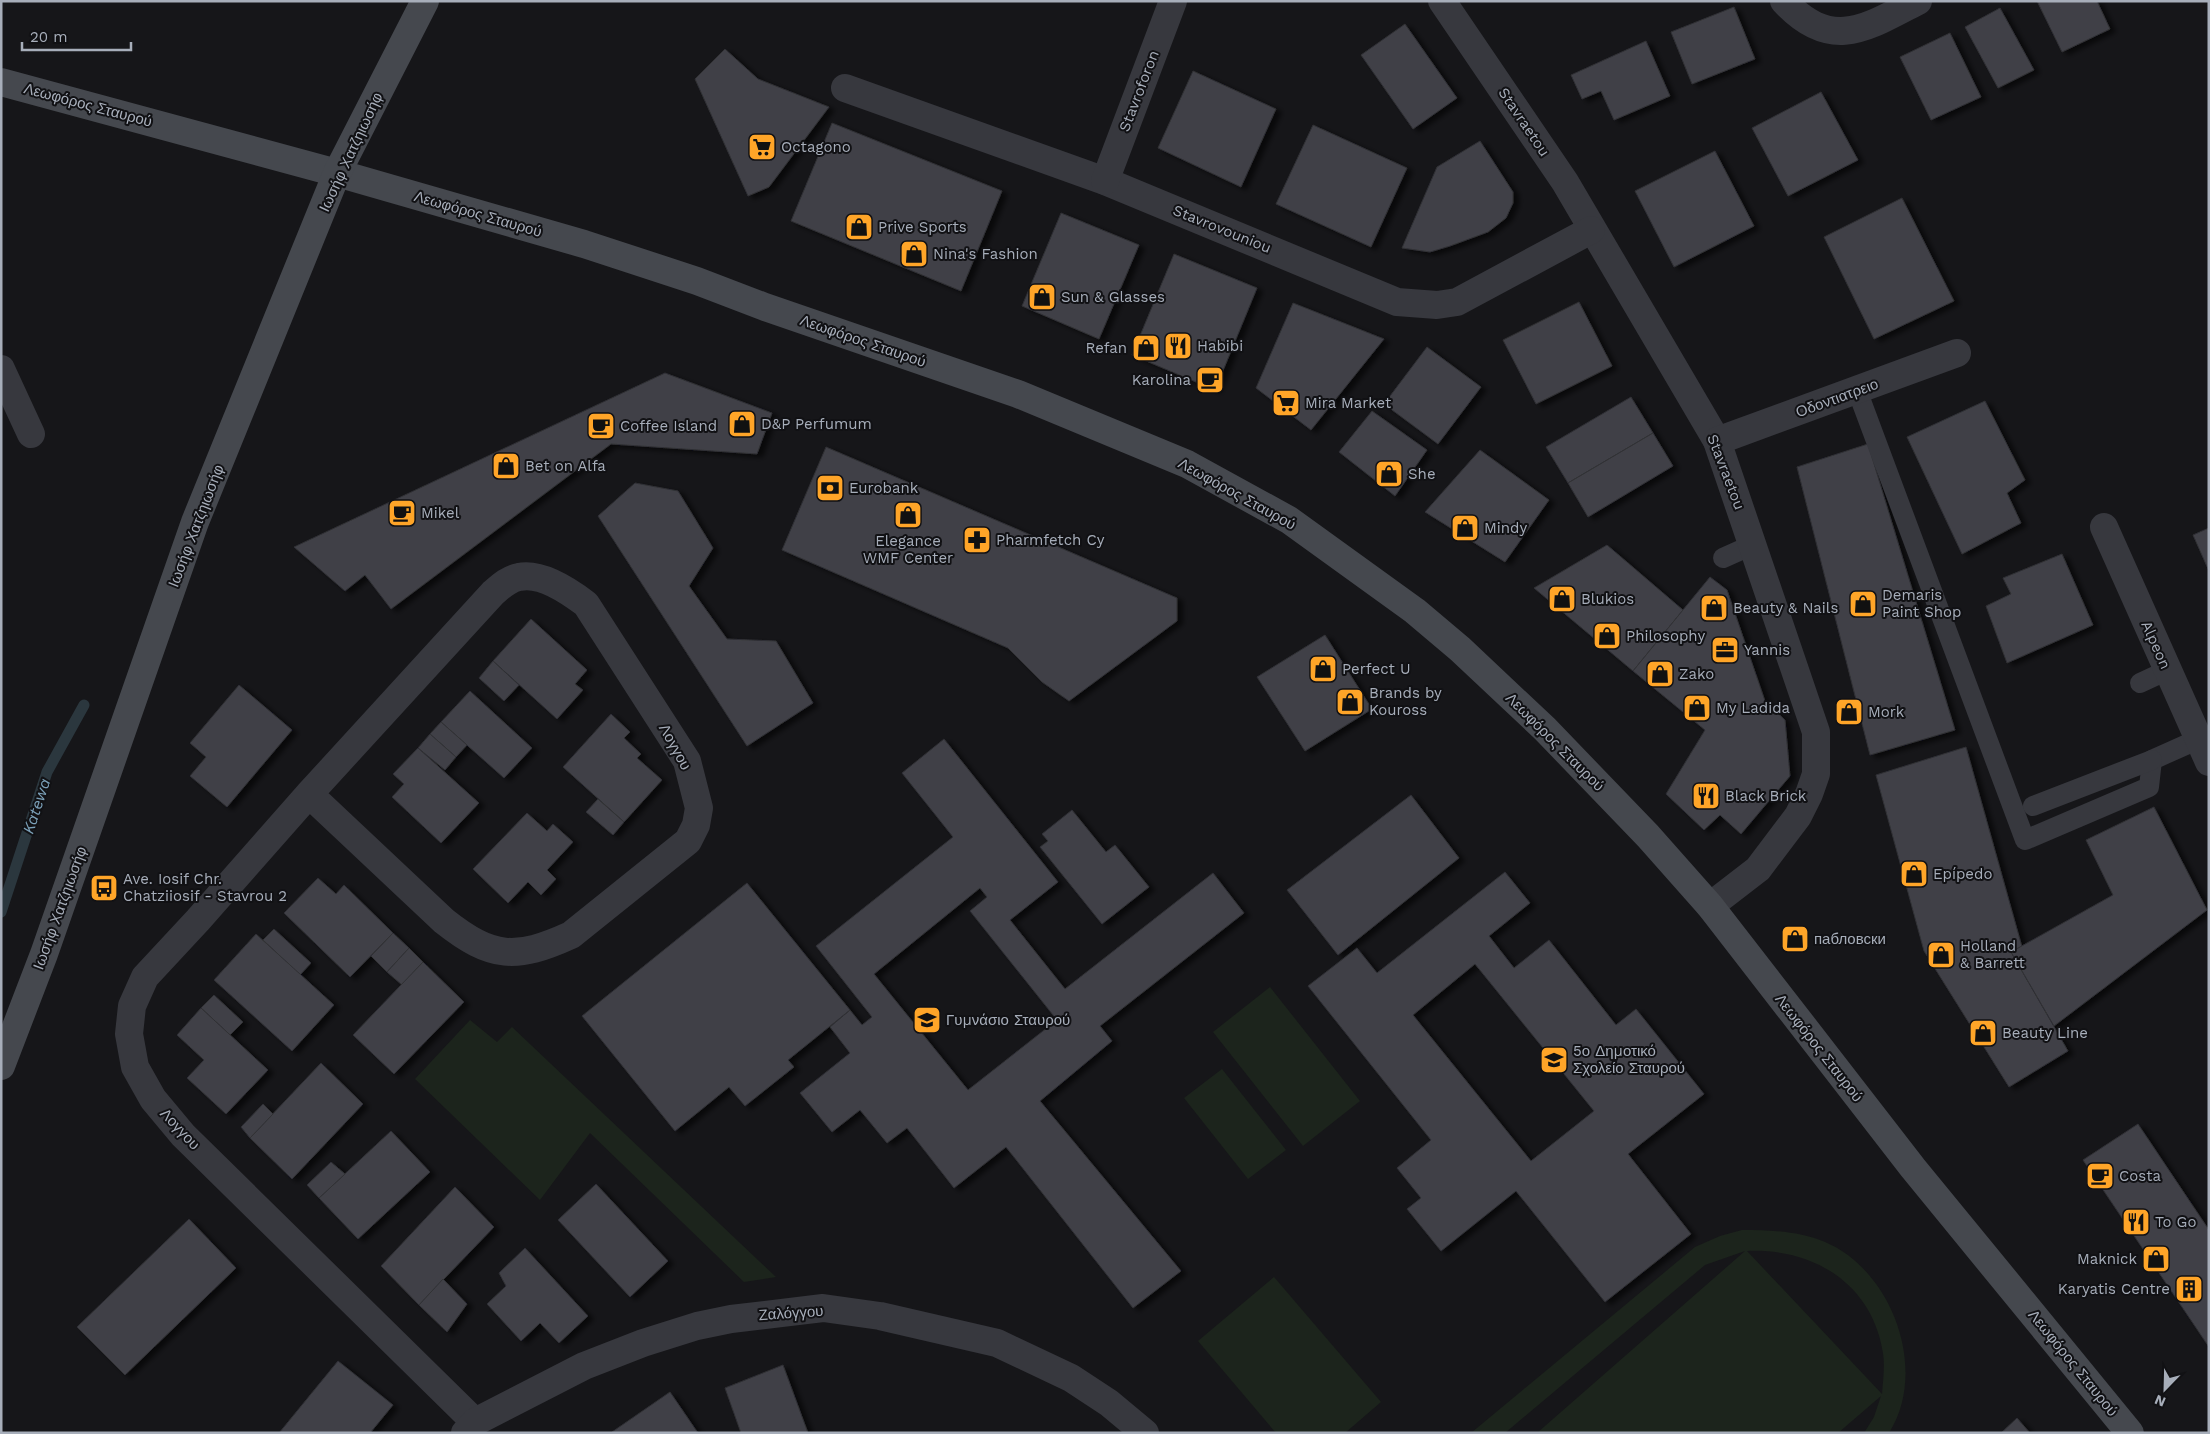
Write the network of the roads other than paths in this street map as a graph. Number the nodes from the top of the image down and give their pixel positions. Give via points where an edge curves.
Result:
1 (425, 1) edge
2 (1173, 1) edge
3 (1442, 1) edge
4 (1784, 1) edge
5 (1918, 1) edge
6 (1, 82) edge
7 (845, 88) dead end
8 (338, 174) junction
9 (1105, 181) junction
10 (1591, 230) junction
11 (1957, 353) dead end
12 (1, 369) edge
13 (1858, 390) junction
14 (31, 434) dead end
15 (1717, 441) junction
16 (2104, 527) dead end
17 (1752, 545) junction
18 (1722, 558) dead end
19 (2168, 670) junction
20 (2140, 683) dead end
21 (2204, 751) edge
22 (2152, 760) junction
23 (309, 794) junction
24 (2033, 806) dead end
25 (1710, 906) junction
26 (1, 1066) edge
27 (470, 1427) edge
28 (1145, 1433) edge
29 (2130, 1433) edge

1 - 8 main road, Ιωσήφ Χατζηιωσήφ
2 - 9 street, Stavroforon
3 - 10 street, Stavraetou via 1565,182
4 - 5 street via 1812,26 1829,31 1872,25
6 - 8 main road, Λεωφόρος Σταυρού
7 - 9 street, Stavrovouniou
8 - 25 main road, Λεωφόρος Σταυρού via 584,244 697,281 1018,394 1187,464 1289,520 1415,611 1460,649 1572,757
8 - 26 main road, Ιωσήφ Χατζηιωσήφ via 195,522 44,954
9 - 10 street, Stavrovouniou via 1397,302 1437,305 1458,302
10 - 15 street, Stavraetou
11 - 13 street, Οδοντιατρειο
12 - 14 street
13 - 15 street, Οδοντιατρειο
13 - 22 lane via 2025,840 2149,787
15 - 17 street, Stavraetou
16 - 19 street, Alpeon
17 - 18 lane
17 - 25 street, Stavraetou via 1816,732 1816,774 1798,816 1775,849 1758,869
19 - 20 lane
19 - 21 street, Alpeon
21 - 22 lane
22 - 24 lane
23 - 23 street, Λογγου via 493,593 520,576 546,580 586,604 687,761 699,808 688,841 571,935 549,945 512,952 490,950 464,937
23 - 27 street, Λογγου via 145,977 132,1006 128,1034 135,1067 153,1099 183,1135
25 - 29 main road, Λεωφόρος Σταυρού via 1913,1168
27 - 28 street, Ζαλόγγου via 584,1366 643,1344 697,1326 731,1319 823,1308 880,1316 997,1344 1071,1378 1109,1403

